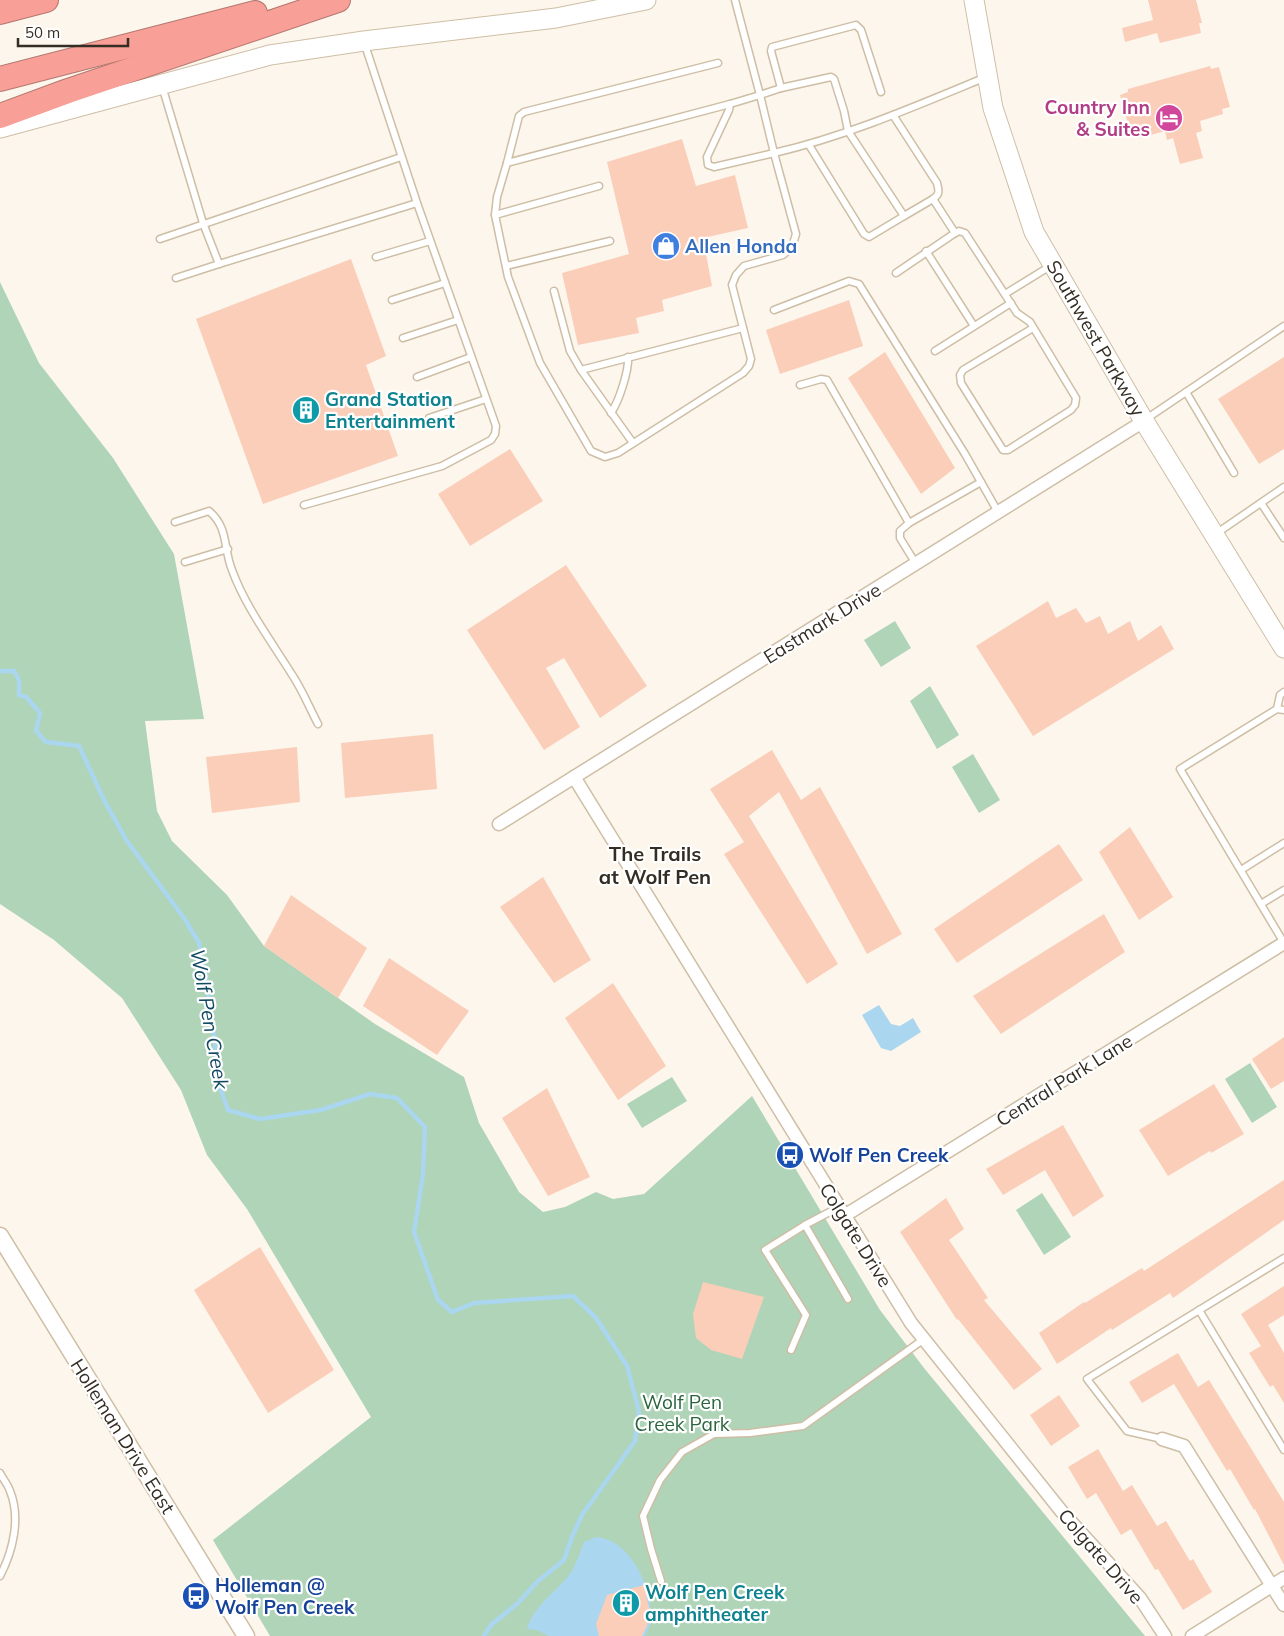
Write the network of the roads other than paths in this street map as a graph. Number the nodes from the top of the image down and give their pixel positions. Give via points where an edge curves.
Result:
1 (46, 0) edge
2 (303, 0) edge
3 (338, 0) edge
4 (646, 0) edge
5 (735, 0) edge
6 (974, 0) edge
7 (0, 12) edge
8 (364, 41) junction
9 (718, 63) dead end
10 (987, 77) junction
11 (0, 79) edge
12 (162, 85) junction
13 (781, 88) junction
14 (881, 92) dead end
15 (760, 95) junction
16 (730, 104) junction
17 (894, 115) junction
18 (0, 116) edge
19 (0, 128) edge
20 (848, 131) junction
21 (808, 145) junction
22 (774, 153) junction
23 (402, 157) junction
24 (506, 163) junction
25 (599, 186) dead end
26 (933, 199) junction
27 (417, 203) junction
28 (495, 215) junction
29 (904, 216) junction
30 (203, 223) junction
31 (955, 233) junction
32 (160, 239) dead end
33 (430, 241) junction
34 (610, 241) dead end
35 (926, 251) junction
36 (376, 257) dead end
37 (219, 264) junction
38 (1053, 265) junction
39 (506, 266) junction
40 (896, 273) dead end
41 (176, 278) dead end
42 (445, 283) junction
43 (554, 291) dead end
44 (1005, 294) junction
45 (392, 300) dead end
46 (1011, 303) junction
47 (774, 310) dead end
48 (458, 320) junction
49 (974, 326) junction
50 (1284, 326) edge
51 (743, 328) junction
52 (1034, 328) junction
53 (403, 338) dead end
54 (935, 351) dead end
55 (472, 357) junction
56 (628, 357) junction
57 (581, 370) junction
58 (417, 377) dead end
59 (800, 385) dead end
60 (1186, 392) junction
61 (486, 398) junction
62 (611, 413) junction
63 (429, 418) dead end
64 (1144, 420) junction
65 (633, 443) junction
66 (1234, 473) dead end
67 (981, 482) junction
68 (1284, 488) edge
69 (1261, 503) junction
70 (304, 505) dead end
71 (998, 512) junction
72 (175, 522) dead end
73 (909, 523) junction
74 (1215, 534) junction
75 (1284, 538) edge
76 (228, 549) junction
77 (185, 562) dead end
78 (916, 564) junction
79 (1284, 648) edge
80 (1284, 692) edge
81 (1280, 710) edge
82 (318, 724) dead end
83 (574, 777) junction
84 (499, 824) dead end
85 (1284, 843) edge
86 (1241, 870) junction
87 (1284, 890) edge
88 (1261, 904) junction
89 (1284, 943) edge
90 (841, 1212) junction
91 (805, 1226) junction
92 (0, 1236) edge
93 (1284, 1258) edge
94 (848, 1299) dead end
95 (1199, 1310) junction
96 (924, 1339) junction
97 (792, 1350) dead end
98 (1162, 1439) joint
99 (1284, 1450) edge
100 (0, 1473) edge
101 (0, 1576) edge
102 (1284, 1578) edge
103 (661, 1581) dead end
104 (1272, 1585) junction
105 (1284, 1605) edge
106 (246, 1636) edge
107 (1165, 1636) edge
108 (1192, 1636) edge

1 - 7 highway
2 - 11 highway
3 - 18 highway
4 - 8 main road via 556,18
5 - 15 lane
6 - 10 main road, Southwest Parkway
8 - 12 main road via 270,55
8 - 23 lane
9 - 24 lane via 524,112 519,116
10 - 17 lane
10 - 38 main road, Southwest Parkway via 993,108 1034,232
12 - 19 main road
12 - 30 lane
13 - 14 lane via 772,47 856,25 861,30
13 - 15 lane
13 - 20 lane via 831,76
15 - 16 lane
15 - 22 lane
16 - 22 lane via 707,157 708,165 714,167
16 - 24 lane
17 - 20 lane
17 - 26 lane via 937,183 938,196
20 - 21 lane
20 - 29 lane
21 - 22 lane
21 - 29 lane via 864,234 869,237
22 - 51 lane via 796,234 792,247 782,255 744,266 736,275 732,285
23 - 27 lane
23 - 30 lane
24 - 28 lane
25 - 28 lane
26 - 29 lane
26 - 31 lane
27 - 33 lane
27 - 37 lane
28 - 39 lane
30 - 32 lane
30 - 37 lane
31 - 35 lane
31 - 44 lane via 965,233
33 - 36 lane
33 - 42 lane
34 - 39 lane
35 - 40 lane
35 - 49 lane
37 - 41 lane
38 - 44 lane
38 - 64 main road, Southwest Parkway
39 - 65 lane via 540,363 591,451 605,457
42 - 45 lane
42 - 48 lane
43 - 57 lane via 570,351
44 - 46 lane
46 - 49 lane
46 - 52 lane
47 - 67 lane via 849,281 858,284
48 - 53 lane
48 - 55 lane
49 - 54 lane
50 - 60 lane
51 - 56 lane
51 - 65 lane via 751,359 743,373
52 - 52 lane via 963,370 960,375 961,383 1003,450 1008,450 1075,405 1076,398
55 - 58 lane
55 - 61 lane
56 - 57 lane
56 - 62 lane via 623,385
57 - 62 lane
59 - 73 lane via 827,380
60 - 64 lane
60 - 66 lane
61 - 63 lane
61 - 70 lane via 496,426 491,440 442,466
62 - 65 lane
64 - 71 street, Eastmark Drive
64 - 74 main road, Southwest Parkway
67 - 71 lane
67 - 73 lane
68 - 69 lane
69 - 74 lane
69 - 75 lane
71 - 78 street, Eastmark Drive
72 - 76 lane via 209,511 217,518
73 - 78 lane via 900,530 900,538
74 - 79 main road, Southwest Parkway
76 - 77 lane
76 - 82 lane via 231,569 254,616 293,676
78 - 83 street, Eastmark Drive
80 - 81 lane via 1280,695
81 - 86 lane via 1180,769
83 - 84 street, Eastmark Drive
83 - 90 street, Colgate Drive
85 - 86 lane
86 - 88 lane
87 - 88 lane
88 - 89 lane
89 - 90 street, Central Park Lane
90 - 91 lane
90 - 96 street, Colgate Drive
91 - 94 lane
91 - 97 lane via 765,1250 806,1315
92 - 106 street, Holleman Drive East
93 - 95 lane
95 - 98 lane via 1087,1379 1126,1431
95 - 99 lane
96 - 103 lane via 803,1426 714,1434 682,1452 660,1480 643,1516
96 - 107 street, Colgate Drive via 1062,1512 1140,1598
98 - 104 street via 1184,1446
100 - 101 lane via 11,1492 15,1519 14,1540
102 - 104 street
104 - 105 street
104 - 108 street

